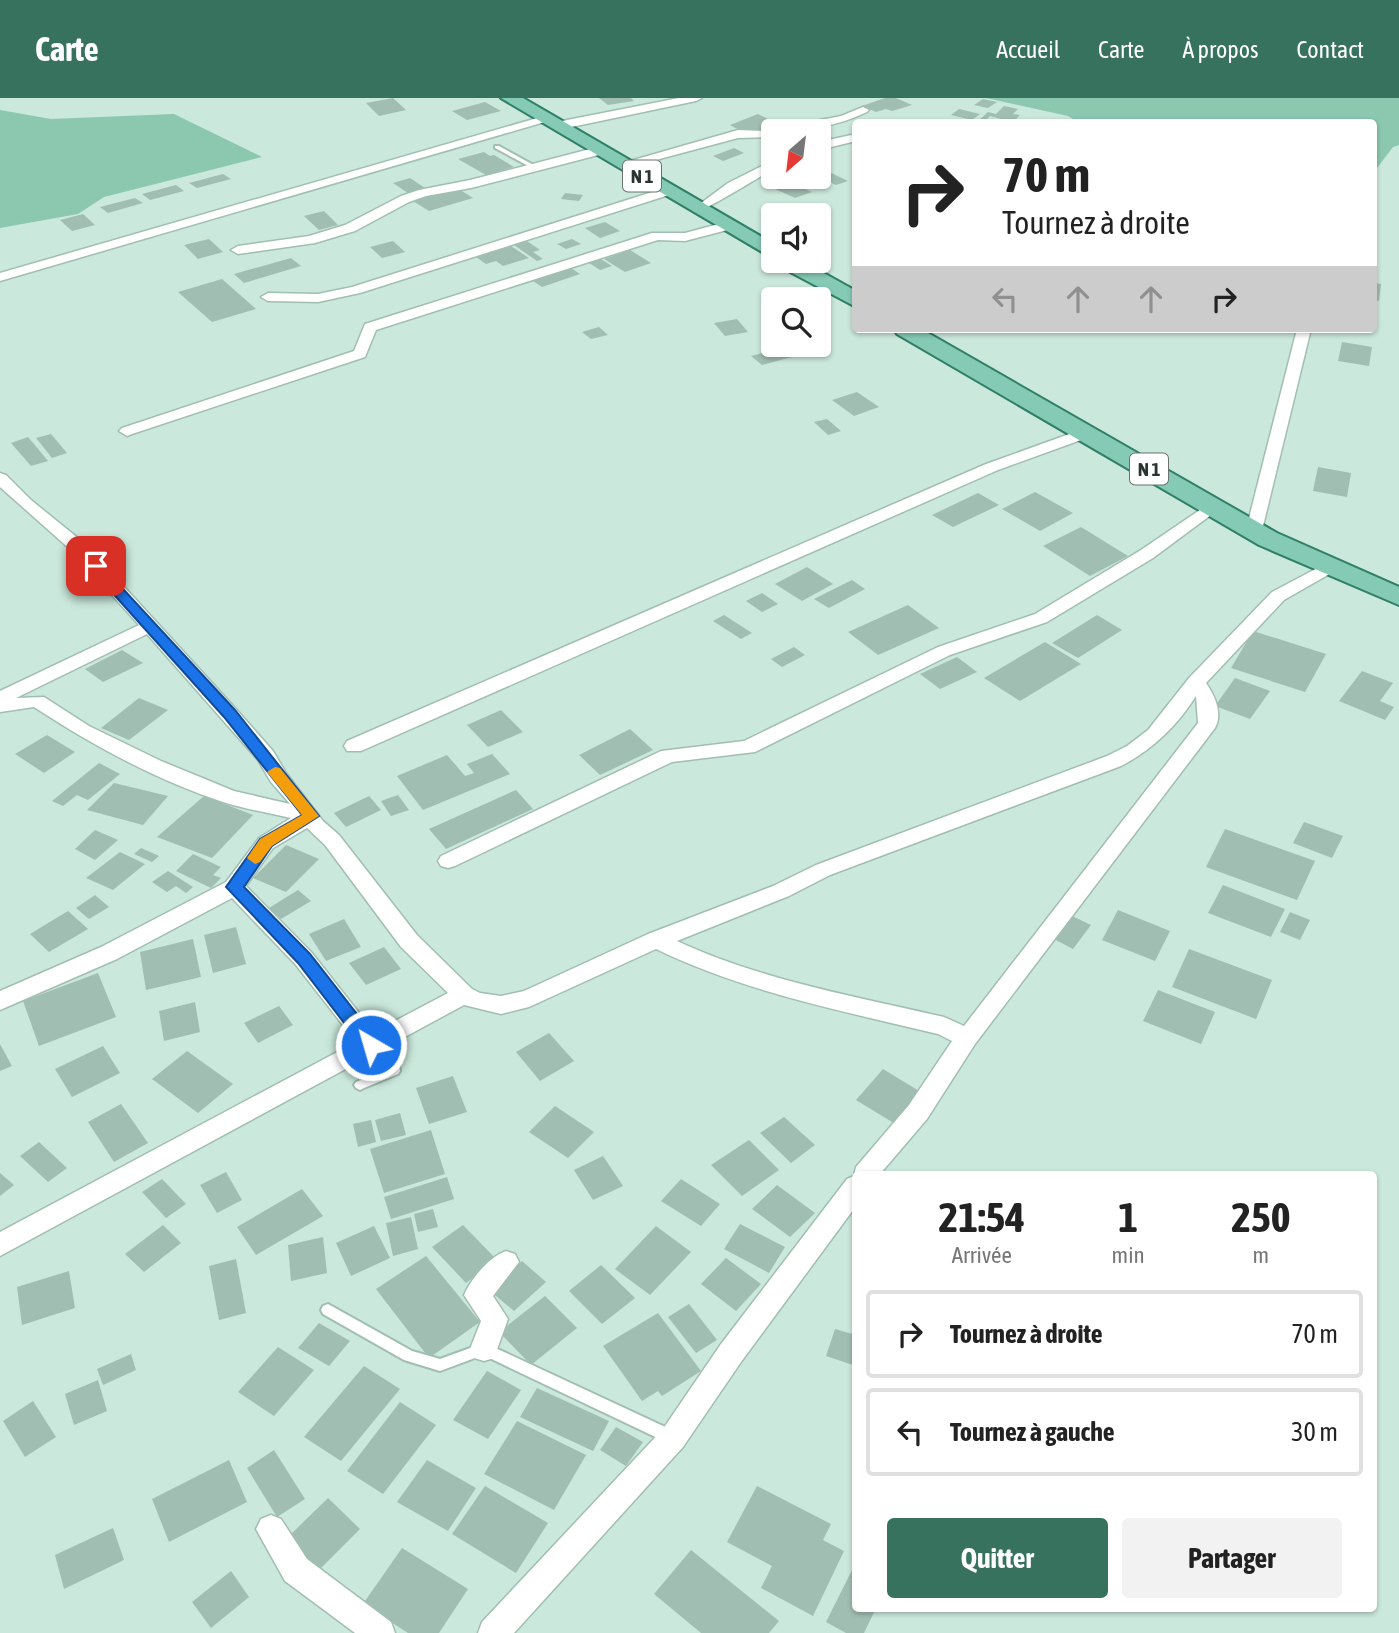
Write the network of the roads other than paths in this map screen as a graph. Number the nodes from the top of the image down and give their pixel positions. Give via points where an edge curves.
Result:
1 (510, 98) edge
2 (696, 98) edge
3 (863, 110) dead end
4 (831, 121) edge
5 (551, 123) junction
6 (761, 135) edge
7 (852, 138) edge
8 (831, 143) edge
9 (497, 147) dead end
10 (598, 150) junction
11 (622, 165) junction
12 (536, 168) junction
13 (761, 171) edge
14 (668, 191) junction
15 (699, 209) junction
16 (726, 226) junction
17 (761, 246) edge
18 (238, 250) dead end
19 (808, 273) edge
20 (0, 277) edge
21 (268, 298) dead end
22 (852, 298) edge
23 (912, 333) edge
24 (1303, 333) edge
25 (127, 431) dead end
26 (1086, 433) junction
27 (0, 478) edge
28 (1213, 506) junction
29 (1254, 530) junction
30 (1331, 568) junction
31 (1399, 597) edge
32 (149, 626) junction
33 (1196, 682) junction
34 (0, 698) edge
35 (0, 706) edge
36 (354, 746) dead end
37 (312, 816) junction
38 (448, 861) dead end
39 (234, 887) junction
40 (656, 940) junction
41 (464, 995) junction
42 (0, 1000) edge
43 (967, 1038) junction
44 (380, 1041) junction
45 (360, 1085) dead end
46 (868, 1171) edge
47 (852, 1191) edge
48 (0, 1245) edge
49 (506, 1262) dead end
50 (328, 1310) dead end
51 (484, 1349) junction
52 (673, 1438) junction
53 (271, 1529) dead end
54 (380, 1633) edge
55 (493, 1633) edge

1 - 5 main road, N 1
2 - 5 street
3 - 4 street
5 - 10 main road, N 1
5 - 20 street
6 - 11 street via 738,134
7 - 8 street
9 - 12 lane
10 - 11 main road, N 1
10 - 12 street
11 - 14 main road, N 1
12 - 18 street via 423,193 350,228 310,240
13 - 15 street
14 - 15 main road, N 1
14 - 21 street via 355,290 318,298
15 - 16 main road, N 1
16 - 17 main road, N 1
16 - 25 street via 685,237 657,236 370,327 360,354
19 - 22 main road
23 - 26 main road, N 1
24 - 29 street
26 - 28 main road, N 1
26 - 36 street via 992,467
27 - 32 street via 78,547
28 - 29 main road, N 1
28 - 38 street via 1147,554 1041,618 944,651 748,747 668,756
29 - 30 main road, N 1
30 - 31 main road, N 1
30 - 33 street via 1278,596
32 - 34 street
32 - 37 street via 229,713
33 - 40 street via 1155,734 1114,761 840,864
33 - 43 street via 1207,698 1208,724
35 - 37 street via 37,701 154,766 229,797
37 - 39 street via 266,843
37 - 41 street via 409,941
39 - 42 street via 109,953
39 - 44 street
40 - 41 street via 529,998 501,1005
40 - 43 street via 738,975 944,1026
41 - 44 street
43 - 46 street via 918,1112
44 - 45 lane via 394,1071
44 - 48 street
47 - 52 street
49 - 51 street via 477,1295 495,1319
50 - 51 lane via 409,1356 440,1365
51 - 52 lane
52 - 55 street
53 - 54 street via 296,1570

